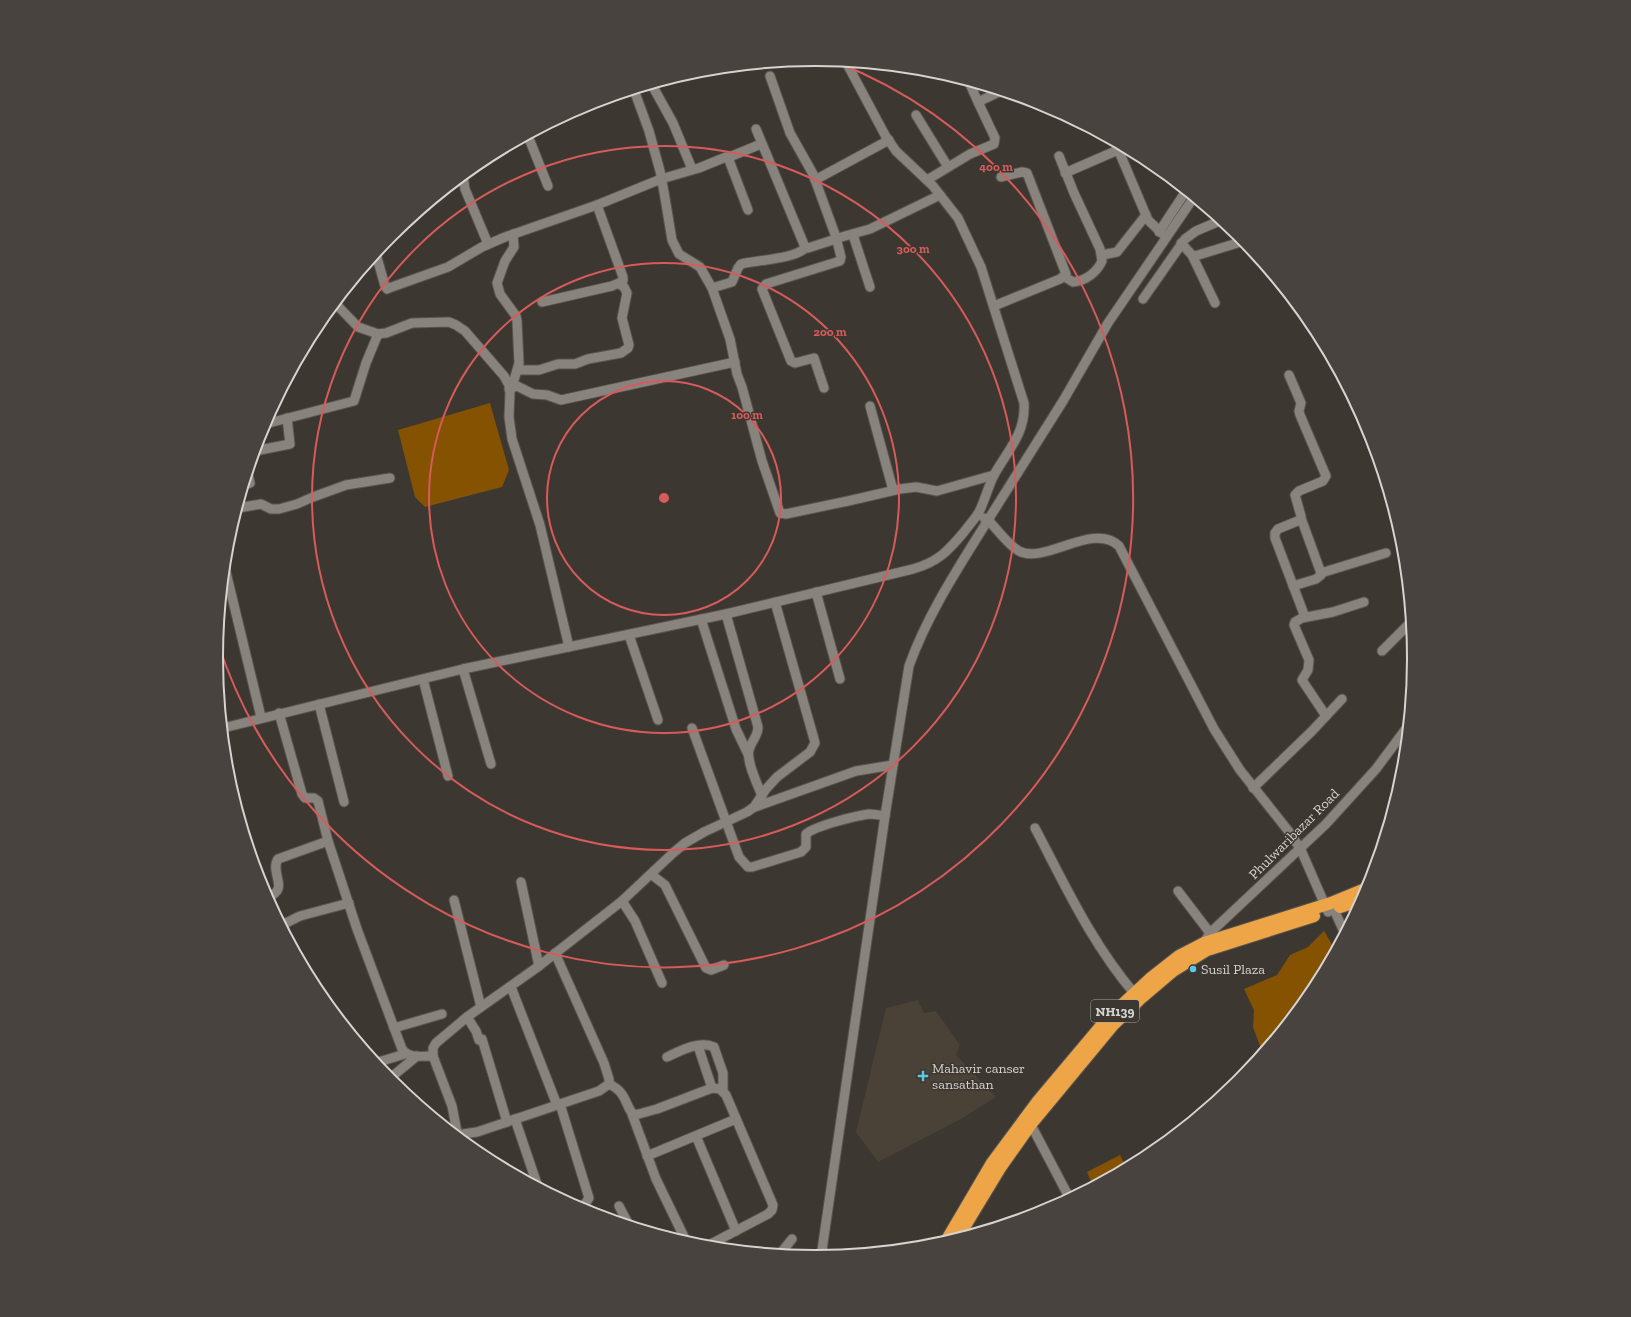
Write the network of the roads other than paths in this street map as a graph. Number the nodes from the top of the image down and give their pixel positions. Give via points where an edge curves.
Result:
1 (849, 67) edge
2 (770, 76) dead end
3 (971, 87) edge
4 (654, 88) edge
5 (635, 94) edge
6 (995, 94) edge
7 (978, 102) junction
8 (916, 115) dead end
9 (756, 129) dead end
10 (529, 139) edge
11 (889, 140) junction
12 (761, 144) junction
13 (1115, 147) edge
14 (1117, 148) edge
15 (1059, 156) dead end
16 (727, 158) junction
17 (948, 167) junction
18 (692, 169) junction
19 (1065, 173) junction
20 (1002, 177) dead end
21 (661, 179) junction
22 (815, 180) junction
23 (927, 180) junction
24 (464, 182) edge
25 (548, 186) dead end
26 (940, 195) junction
27 (1184, 195) edge
28 (1191, 201) edge
29 (597, 206) junction
30 (748, 210) dead end
31 (1146, 215) junction
32 (1216, 223) edge
33 (513, 234) junction
34 (1163, 234) junction
35 (853, 235) junction
36 (836, 238) junction
37 (1181, 243) junction
38 (1237, 243) edge
39 (488, 244) junction
40 (805, 248) junction
41 (1102, 255) junction
42 (1192, 255) junction
43 (378, 260) edge
44 (1065, 277) junction
45 (619, 284) junction
46 (870, 287) dead end
47 (712, 288) junction
48 (1143, 299) dead end
49 (542, 302) dead end
50 (1215, 303) dead end
51 (994, 306) junction
52 (339, 307) edge
53 (378, 334) junction
54 (735, 362) junction
55 (518, 370) junction
56 (1289, 375) dead end
57 (511, 388) junction
58 (824, 388) dead end
59 (870, 406) dead end
60 (287, 418) junction
61 (272, 422) edge
62 (261, 450) edge
63 (994, 475) junction
64 (390, 478) dead end
65 (893, 490) junction
66 (242, 507) edge
67 (978, 514) junction
68 (1301, 518) junction
69 (988, 520) junction
70 (1386, 553) dead end
71 (1321, 573) junction
72 (228, 581) edge
73 (1294, 586) junction
74 (816, 592) junction
75 (775, 602) junction
76 (1364, 602) dead end
77 (726, 614) junction
78 (1305, 617) junction
79 (702, 619) junction
80 (1407, 626) edge
81 (629, 635) junction
82 (569, 647) junction
83 (1382, 651) dead end
84 (463, 669) junction
85 (423, 679) junction
86 (840, 679) dead end
87 (1342, 699) dead end
88 (319, 704) junction
89 (279, 713) junction
90 (1326, 716) junction
91 (261, 717) junction
92 (658, 720) dead end
93 (227, 727) edge
94 (692, 728) dead end
95 (1403, 732) edge
96 (748, 754) junction
97 (491, 764) dead end
98 (893, 766) junction
99 (448, 776) dead end
100 (1254, 788) junction
101 (762, 796) junction
102 (344, 802) dead end
103 (754, 807) junction
104 (885, 816) junction
105 (726, 822) junction
106 (1035, 828) dead end
107 (328, 841) junction
108 (1301, 850) junction
109 (652, 874) junction
110 (521, 882) dead end
111 (1178, 891) dead end
112 (272, 895) edge
113 (1357, 898) edge
114 (454, 900) dead end
115 (622, 901) junction
116 (349, 903) junction
117 (1329, 907) junction
118 (285, 923) edge
119 (1342, 930) edge
120 (1207, 938) junction
121 (555, 953) junction
122 (1195, 956) junction
123 (724, 965) dead end
124 (539, 966) junction
125 (662, 983) dead end
126 (511, 987) junction
127 (1134, 993) junction
128 (481, 1007) junction
129 (442, 1014) dead end
130 (467, 1017) junction
131 (394, 1028) junction
132 (698, 1046) junction
133 (405, 1054) junction
134 (417, 1056) junction
135 (434, 1056) junction
136 (667, 1057) dead end
137 (382, 1061) edge
138 (395, 1075) edge
139 (608, 1084) junction
140 (712, 1088) junction
141 (724, 1091) junction
142 (559, 1104) junction
143 (632, 1114) junction
144 (736, 1119) junction
145 (1029, 1120) junction
146 (511, 1121) junction
147 (456, 1130) edge
148 (463, 1135) edge
149 (696, 1136) junction
150 (647, 1156) junction
151 (535, 1181) edge
152 (1068, 1195) edge
153 (585, 1204) edge
154 (619, 1206) dead end
155 (626, 1220) edge
156 (736, 1232) junction
157 (964, 1232) edge
158 (685, 1236) edge
159 (949, 1236) edge
160 (792, 1239) dead end
161 (715, 1242) edge
162 (783, 1250) edge
163 (822, 1251) edge

1 - 11 street
2 - 22 street via 788,129
3 - 7 street
4 - 18 street via 673,123
5 - 21 street via 649,131
6 - 7 street
7 - 17 street via 995,142
8 - 17 street
9 - 12 street
10 - 25 street
11 - 22 street
11 - 23 street via 905,161
12 - 16 street
12 - 40 street
13 - 19 street
14 - 31 street
15 - 19 street
16 - 18 street
16 - 30 street
17 - 23 street
18 - 21 street
19 - 41 street
20 - 44 street via 1027,172 1066,270
21 - 29 street
21 - 47 street via 672,240 679,254 700,268
22 - 36 street
23 - 26 street
24 - 39 street
26 - 35 street
26 - 51 street via 952,208 968,236
27 - 34 street
28 - 34 street
29 - 33 street
29 - 45 street via 623,276 623,281
31 - 34 street
31 - 41 street via 1117,252
32 - 37 street via 1184,238
33 - 39 street
33 - 55 street via 514,247 505,261 497,283 500,294 516,316
34 - 69 street via 1064,401
35 - 36 street
35 - 46 street
36 - 40 street
36 - 58 street via 840,261 766,284 762,289 791,362 814,358
37 - 42 street
37 - 48 street
38 - 42 street via 1199,256
39 - 43 street via 448,267 388,289
40 - 47 street via 793,254 741,264 732,282
41 - 44 street via 1100,265 1084,280 1073,282
42 - 50 street
44 - 51 street
45 - 49 street
45 - 55 street via 628,293 622,315 629,345 626,350 575,364 558,364 539,370
47 - 54 street via 727,328
51 - 63 street via 1022,395 1024,411 1021,429
52 - 53 street via 358,326
53 - 57 street via 412,323 449,322 465,331 496,366
53 - 60 street via 354,401
54 - 57 street via 561,400 548,395 533,394 518,386
54 - 65 street via 762,461 780,513 822,507
55 - 57 street
56 - 68 street via 1301,403 1300,416 1326,476 1323,481 1295,495
57 - 82 street via 509,417 512,439 540,525
59 - 65 street
60 - 61 street
60 - 62 street via 290,444
63 - 65 street via 937,491 916,487
63 - 67 street
64 - 66 street via 342,486 289,507 271,509 261,504
67 - 69 street
67 - 74 street via 944,555 930,564
68 - 71 street
68 - 73 street via 1275,533
69 - 98 street via 941,596 917,645 910,666
69 - 100 street via 1015,548 1026,553 1043,552 1102,537 1120,546 1214,730
70 - 71 street
71 - 73 street via 1316,579
72 - 91 street
73 - 78 street
74 - 75 street
74 - 86 street
75 - 77 street
75 - 101 street via 815,743 807,756 777,776
76 - 78 street
77 - 79 street
77 - 96 street via 758,727 758,733
78 - 90 street via 1294,625 1309,660 1308,670 1302,680
79 - 81 street
79 - 96 street via 736,729
80 - 83 street
81 - 82 street
81 - 92 street
82 - 84 street
84 - 85 street
84 - 97 street
85 - 88 street
85 - 99 street
87 - 90 street
88 - 89 street
88 - 102 street
89 - 91 street
89 - 107 street via 302,794 305,798 314,798 318,801
90 - 100 street
91 - 93 street
94 - 105 street
95 - 108 street, Phulwaribazar Road via 1376,769
96 - 101 street
98 - 103 street via 856,771
98 - 104 street
100 - 108 street
101 - 103 street
103 - 105 street
104 - 105 street via 862,816 815,829 806,834 806,847 801,852 752,867 748,867 742,861
104 - 163 street
105 - 109 street via 685,843
106 - 127 street via 1088,929
107 - 112 street via 278,859 275,869 279,886
107 - 116 street
108 - 117 street
108 - 120 street, Phulwaribazar Road
109 - 115 street
109 - 123 street via 665,886 706,968 711,970
110 - 124 street
111 - 120 street
113 - 117 highway, NH139
114 - 128 street
115 - 121 street
115 - 125 street via 635,921
116 - 118 street via 300,916
116 - 131 street
117 - 119 street
117 - 120 highway, NH139
117 - 122 highway, NH139
120 - 122 street, Phulwaribazar Road
120 - 127 highway, NH139 via 1173,960
121 - 124 street
121 - 139 street via 604,1063
122 - 145 highway, NH139 via 1157,985 1113,1025
124 - 126 street
126 - 128 street
126 - 142 street
127 - 145 highway, NH139 via 1107,1019
128 - 130 street
129 - 131 street
130 - 135 street via 436,1043 433,1048
130 - 146 street via 480,1039
131 - 133 street
132 - 136 street
132 - 140 street
132 - 141 street via 714,1047 724,1073
133 - 134 street
133 - 137 street
134 - 135 street
134 - 138 street
135 - 147 street via 452,1106
139 - 142 street via 599,1091
139 - 143 street via 622,1093
140 - 141 street
140 - 143 street via 645,1114
141 - 144 street
142 - 146 street
142 - 153 street via 589,1198
143 - 150 street
144 - 149 street
144 - 156 street via 773,1205 768,1214
145 - 152 street
145 - 157 highway, NH139
145 - 159 highway, NH139 via 992,1163
146 - 148 street
146 - 151 street
149 - 150 street
149 - 156 street
150 - 158 street
154 - 155 street
156 - 161 street
160 - 162 street

